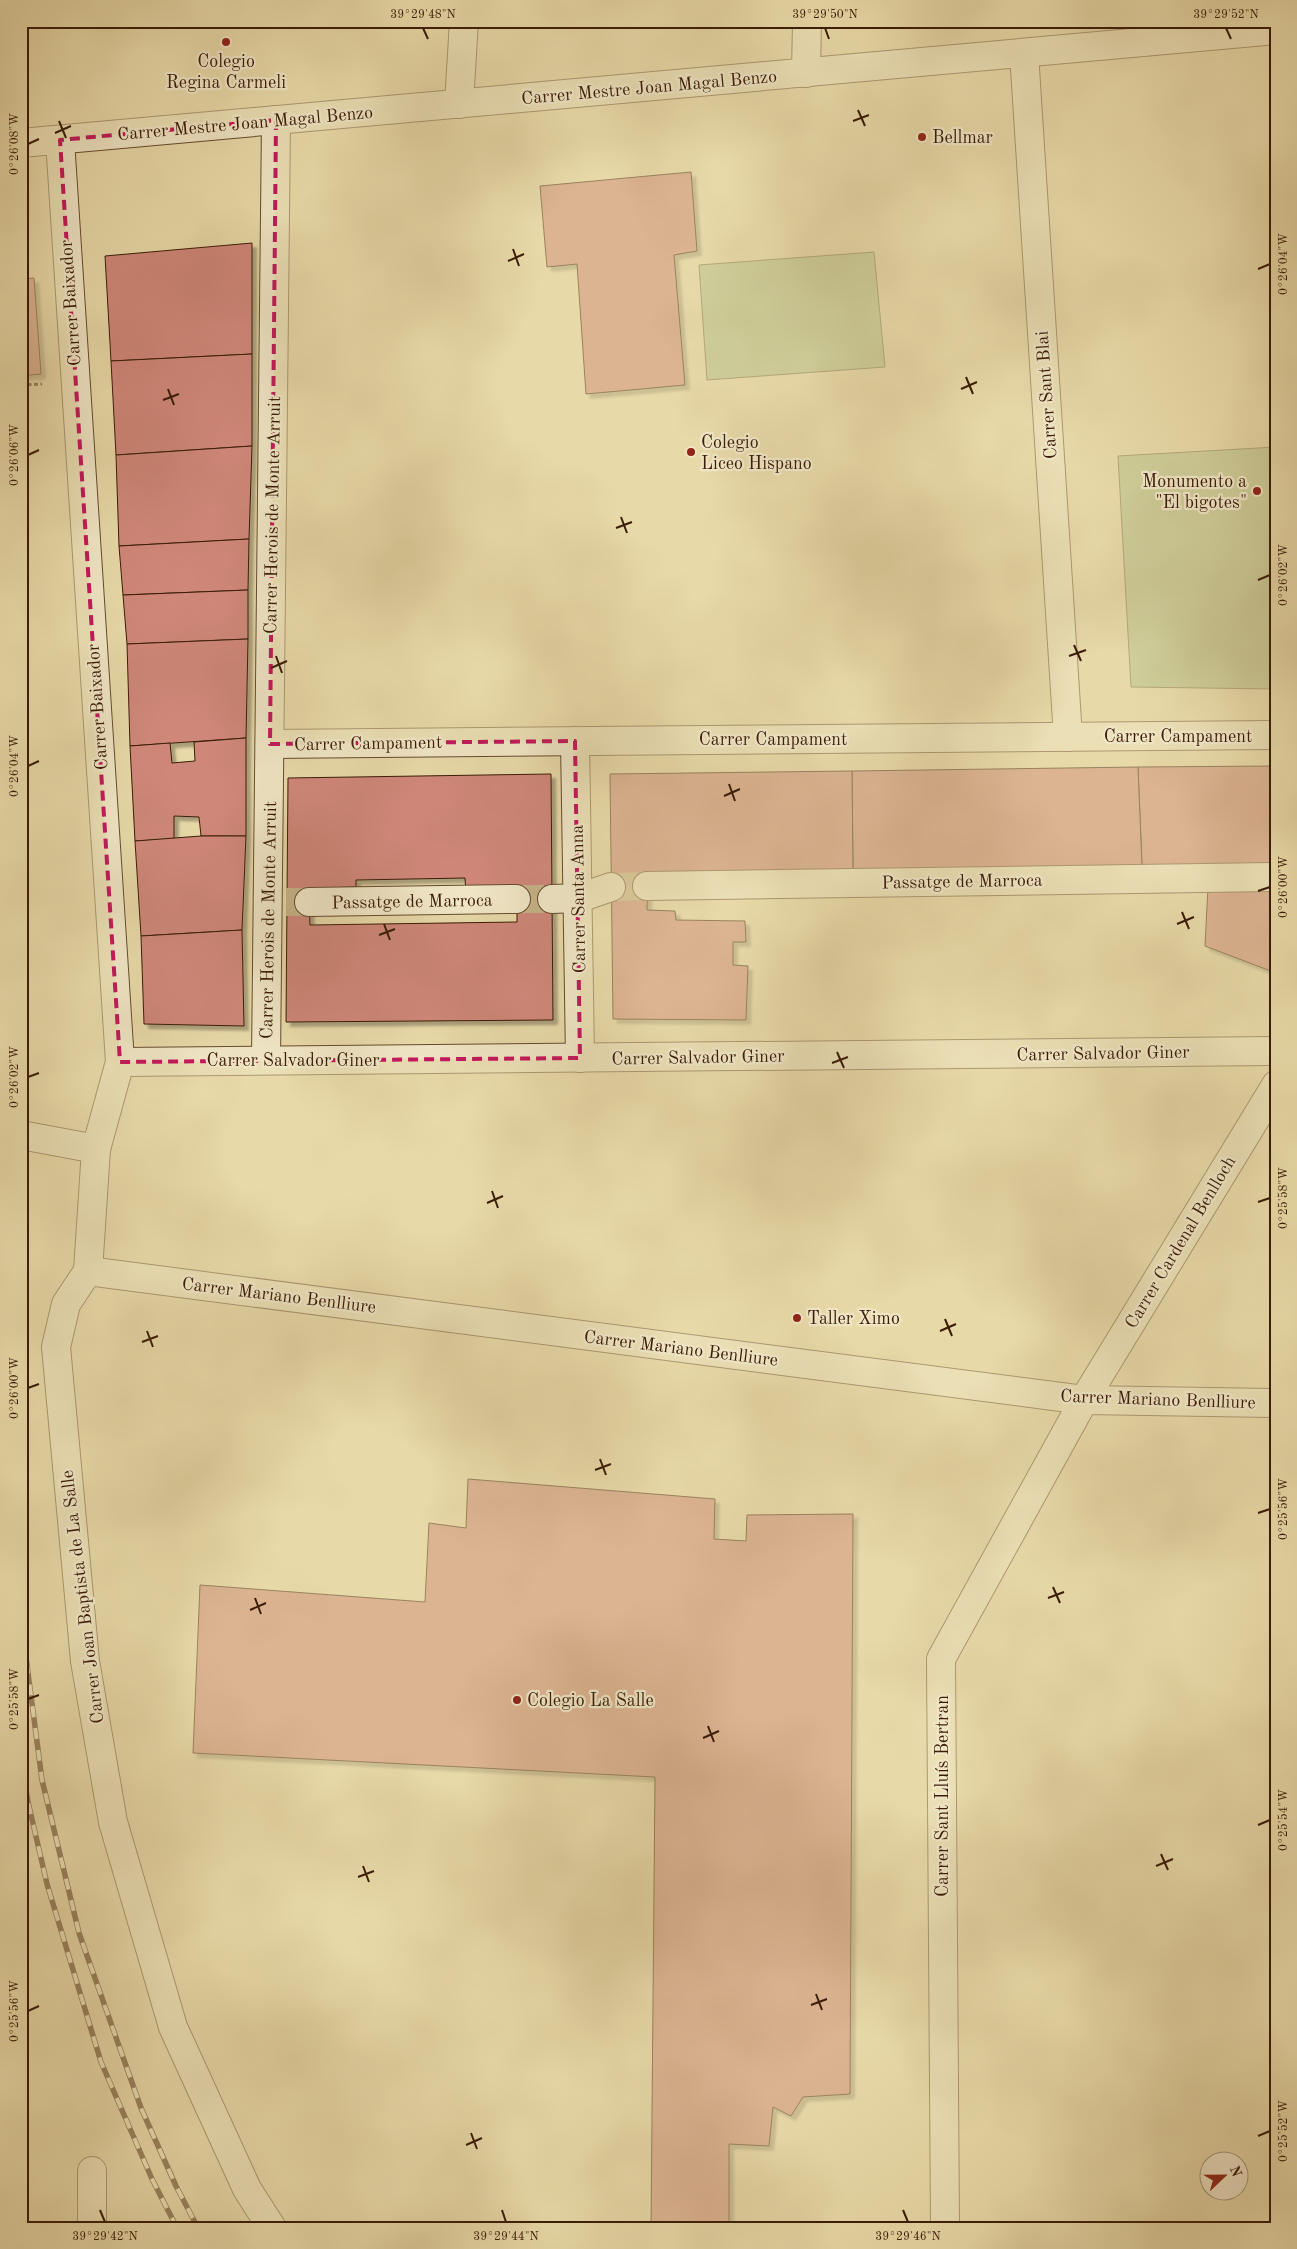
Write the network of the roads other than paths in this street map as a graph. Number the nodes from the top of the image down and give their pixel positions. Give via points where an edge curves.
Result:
1 (464, 21) edge
2 (806, 21) edge
3 (1276, 30) edge
4 (1150, 32) edge
5 (1024, 53) junction
6 (806, 73) junction
7 (459, 104) junction
8 (276, 120) junction
9 (60, 140) junction
10 (21, 143) edge
11 (1276, 735) edge
12 (1068, 737) junction
13 (575, 741) junction
14 (270, 744) junction
15 (1276, 877) edge
16 (647, 886) tunnel mouth
17 (611, 887) tunnel mouth
18 (565, 898) junction
19 (516, 899) tunnel mouth
20 (288, 902) junction
21 (1276, 1052) edge
22 (580, 1058) junction
23 (266, 1060) junction
24 (120, 1062) junction
25 (1276, 1085) edge
26 (21, 1135) edge
27 (96, 1149) junction
28 (88, 1271) junction
29 (1084, 1400) junction
30 (1276, 1402) edge
31 (92, 2171) dead end
32 (92, 2228) edge
33 (272, 2228) edge
34 (945, 2228) edge

1 - 7 street
2 - 6 street
3 - 4 street, Carrer Mestre Joan Magal Benzo
4 - 5 street, Carrer Mestre Joan Magal Benzo
5 - 6 street, Carrer Mestre Joan Magal Benzo
5 - 12 street, Carrer Sant Blai
6 - 7 street, Carrer Mestre Joan Magal Benzo
7 - 8 street, Carrer Mestre Joan Magal Benzo
8 - 9 street, Carrer Mestre Joan Magal Benzo
8 - 14 street, Carrer Herois de Monte Arruit
9 - 10 street, Carrer Mestre Joan Magal Benzo
9 - 24 street, Carrer Baixador
11 - 12 street, Carrer Campament
12 - 13 street, Carrer Campament
13 - 14 street, Carrer Campament
13 - 18 street, Carrer Santa Anna
14 - 20 street, Carrer Herois de Monte Arruit
15 - 16 street, Passatge de Marroca
17 - 18 street
18 - 22 street, Carrer Santa Anna
19 - 20 street, Passatge de Marroca
20 - 23 street, Carrer Herois de Monte Arruit
21 - 22 street, Carrer Salvador Giner
22 - 23 street, Carrer Salvador Giner
23 - 24 street, Carrer Salvador Giner
24 - 27 street, Carrer Baixador
25 - 29 street, Carrer Cardenal Benlloch
26 - 27 street
27 - 28 street, Carrer Baixador
28 - 29 street, Carrer Mariano Benlliure
28 - 33 street, Carrer Joan Baptista de La Salle via 66,1304 56,1347 85,1661 113,1822 173,2028 247,2189
29 - 30 street, Carrer Mariano Benlliure
29 - 34 street, Carrer Sant Lluís Bertran via 942,1659
31 - 32 street

